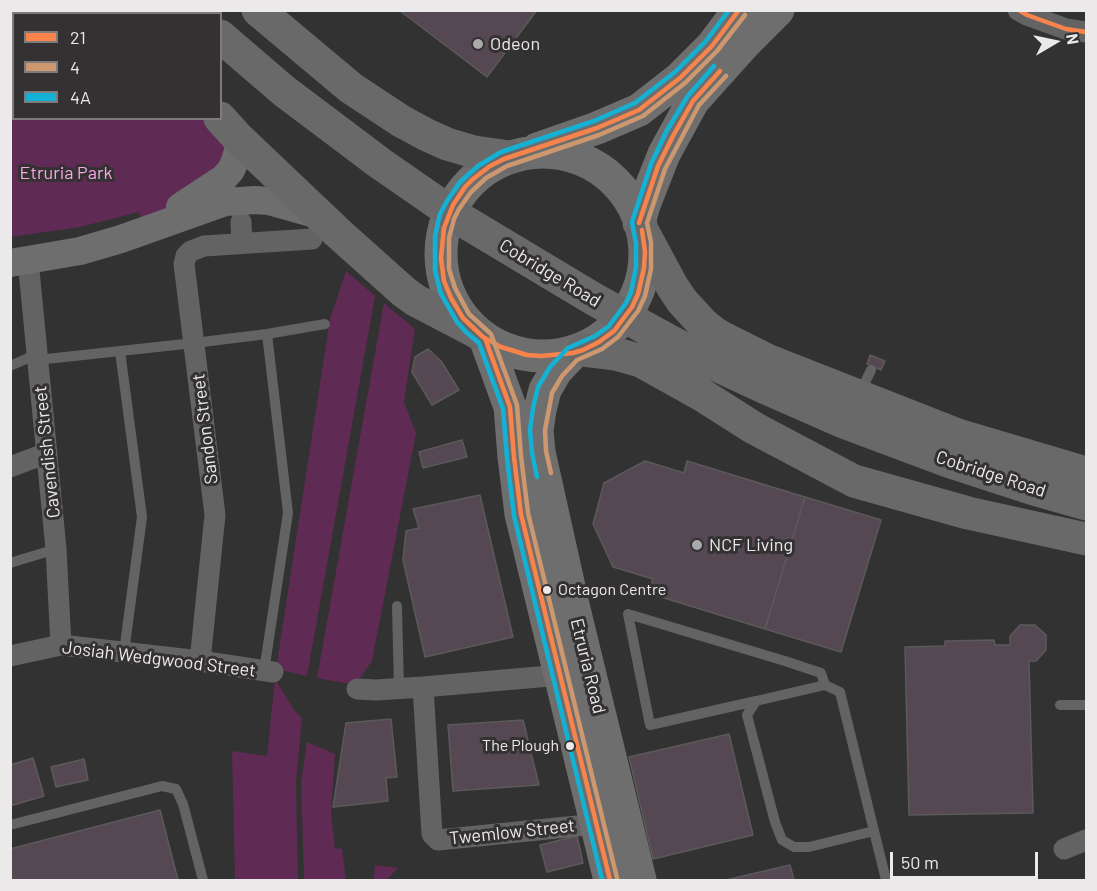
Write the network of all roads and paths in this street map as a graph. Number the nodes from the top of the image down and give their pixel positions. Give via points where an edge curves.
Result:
1 (258, 10) edge
2 (739, 10) edge
3 (777, 10) edge
4 (1018, 10) edge
5 (1086, 32) edge
6 (222, 38) edge
7 (230, 128) edge
8 (515, 156) junction
9 (241, 222) dead end
10 (641, 226) junction
11 (316, 227) junction
12 (143, 231) junction
13 (242, 243) junction
14 (19, 262) edge
15 (325, 324) dead end
16 (267, 334) junction
17 (482, 335) junction
18 (194, 343) junction
19 (120, 351) junction
20 (578, 351) junction
21 (37, 357) junction
22 (10, 366) edge
23 (47, 453) junction
24 (10, 467) edge
25 (1086, 472) edge
26 (1086, 504) edge
27 (1086, 539) edge
28 (56, 549) junction
29 (10, 563) edge
30 (397, 606) dead end
31 (61, 645) junction
32 (124, 652) junction
33 (10, 656) edge
34 (200, 661) junction
35 (574, 670) junction
36 (268, 671) joint
37 (825, 685) junction
38 (423, 687) junction
39 (399, 688) junction
40 (357, 689) dead end
41 (756, 701) junction
42 (1060, 705) dead end
43 (1086, 705) edge
44 (597, 824) junction
45 (10, 825) edge
46 (874, 831) junction
47 (1086, 840) edge
48 (1065, 849) dead end
49 (203, 880) edge
50 (610, 880) edge
51 (640, 880) edge
52 (886, 880) edge

1 - 8 highway via 351,88 401,121 447,144 474,152
2 - 8 main road via 712,46 680,78 639,110
3 - 10 main road via 693,101 664,154 644,205
4 - 5 street via 1066,29
6 - 26 highway, Cobridge Road via 284,91 462,220 701,358 841,421 948,461
7 - 11 highway
7 - 12 main road via 238,151 231,170
8 - 10 main road via 561,153 593,165 623,191
8 - 17 main road via 490,166 465,187 447,216 442,237 442,270 448,291 458,311
9 - 13 street
10 - 20 main road via 644,268 632,307 614,331
10 - 25 highway via 682,301 713,332 767,360 865,383 958,435
11 - 12 main road via 268,201 255,200 225,202
11 - 13 street, Sandon Street
11 - 17 highway via 366,259 415,300
12 - 14 main road via 80,250
13 - 18 street, Sandon Street via 197,248 186,256
14 - 21 street, Cavendish Street
15 - 16 lane
16 - 18 lane
16 - 36 lane via 288,513
17 - 20 main road via 501,347 527,355
17 - 35 main road, Etruria Road via 510,407 521,514
18 - 19 lane
18 - 34 street, Sandon Street via 215,514
19 - 21 lane
19 - 32 lane via 142,517
20 - 27 highway via 616,354 641,362 854,481 968,513
20 - 35 main road, Etruria Road via 556,371 545,390 537,430
21 - 22 lane
21 - 23 street, Cavendish Street
23 - 24 street
23 - 28 street, Cavendish Street
28 - 29 lane
28 - 31 street, Cavendish Street
30 - 39 lane
31 - 32 street, Josiah Wedgwood Street
31 - 33 street, Josiah Wedgwood Street
32 - 34 street, Josiah Wedgwood Street
34 - 36 street, Josiah Wedgwood Street
35 - 38 street
35 - 44 main road, Etruria Road
35 - 51 main road, Etruria Road
37 - 41 lane
37 - 41 lane via 821,673 628,614 650,725
37 - 46 lane via 840,692
38 - 39 street
38 - 44 street, Twemlow Street via 432,834 438,840
39 - 40 street
41 - 46 lane via 747,715 782,840 794,847 809,847
42 - 43 lane
44 - 50 main road, Etruria Road
45 - 49 lane via 162,786 176,789
46 - 52 lane
47 - 48 street

